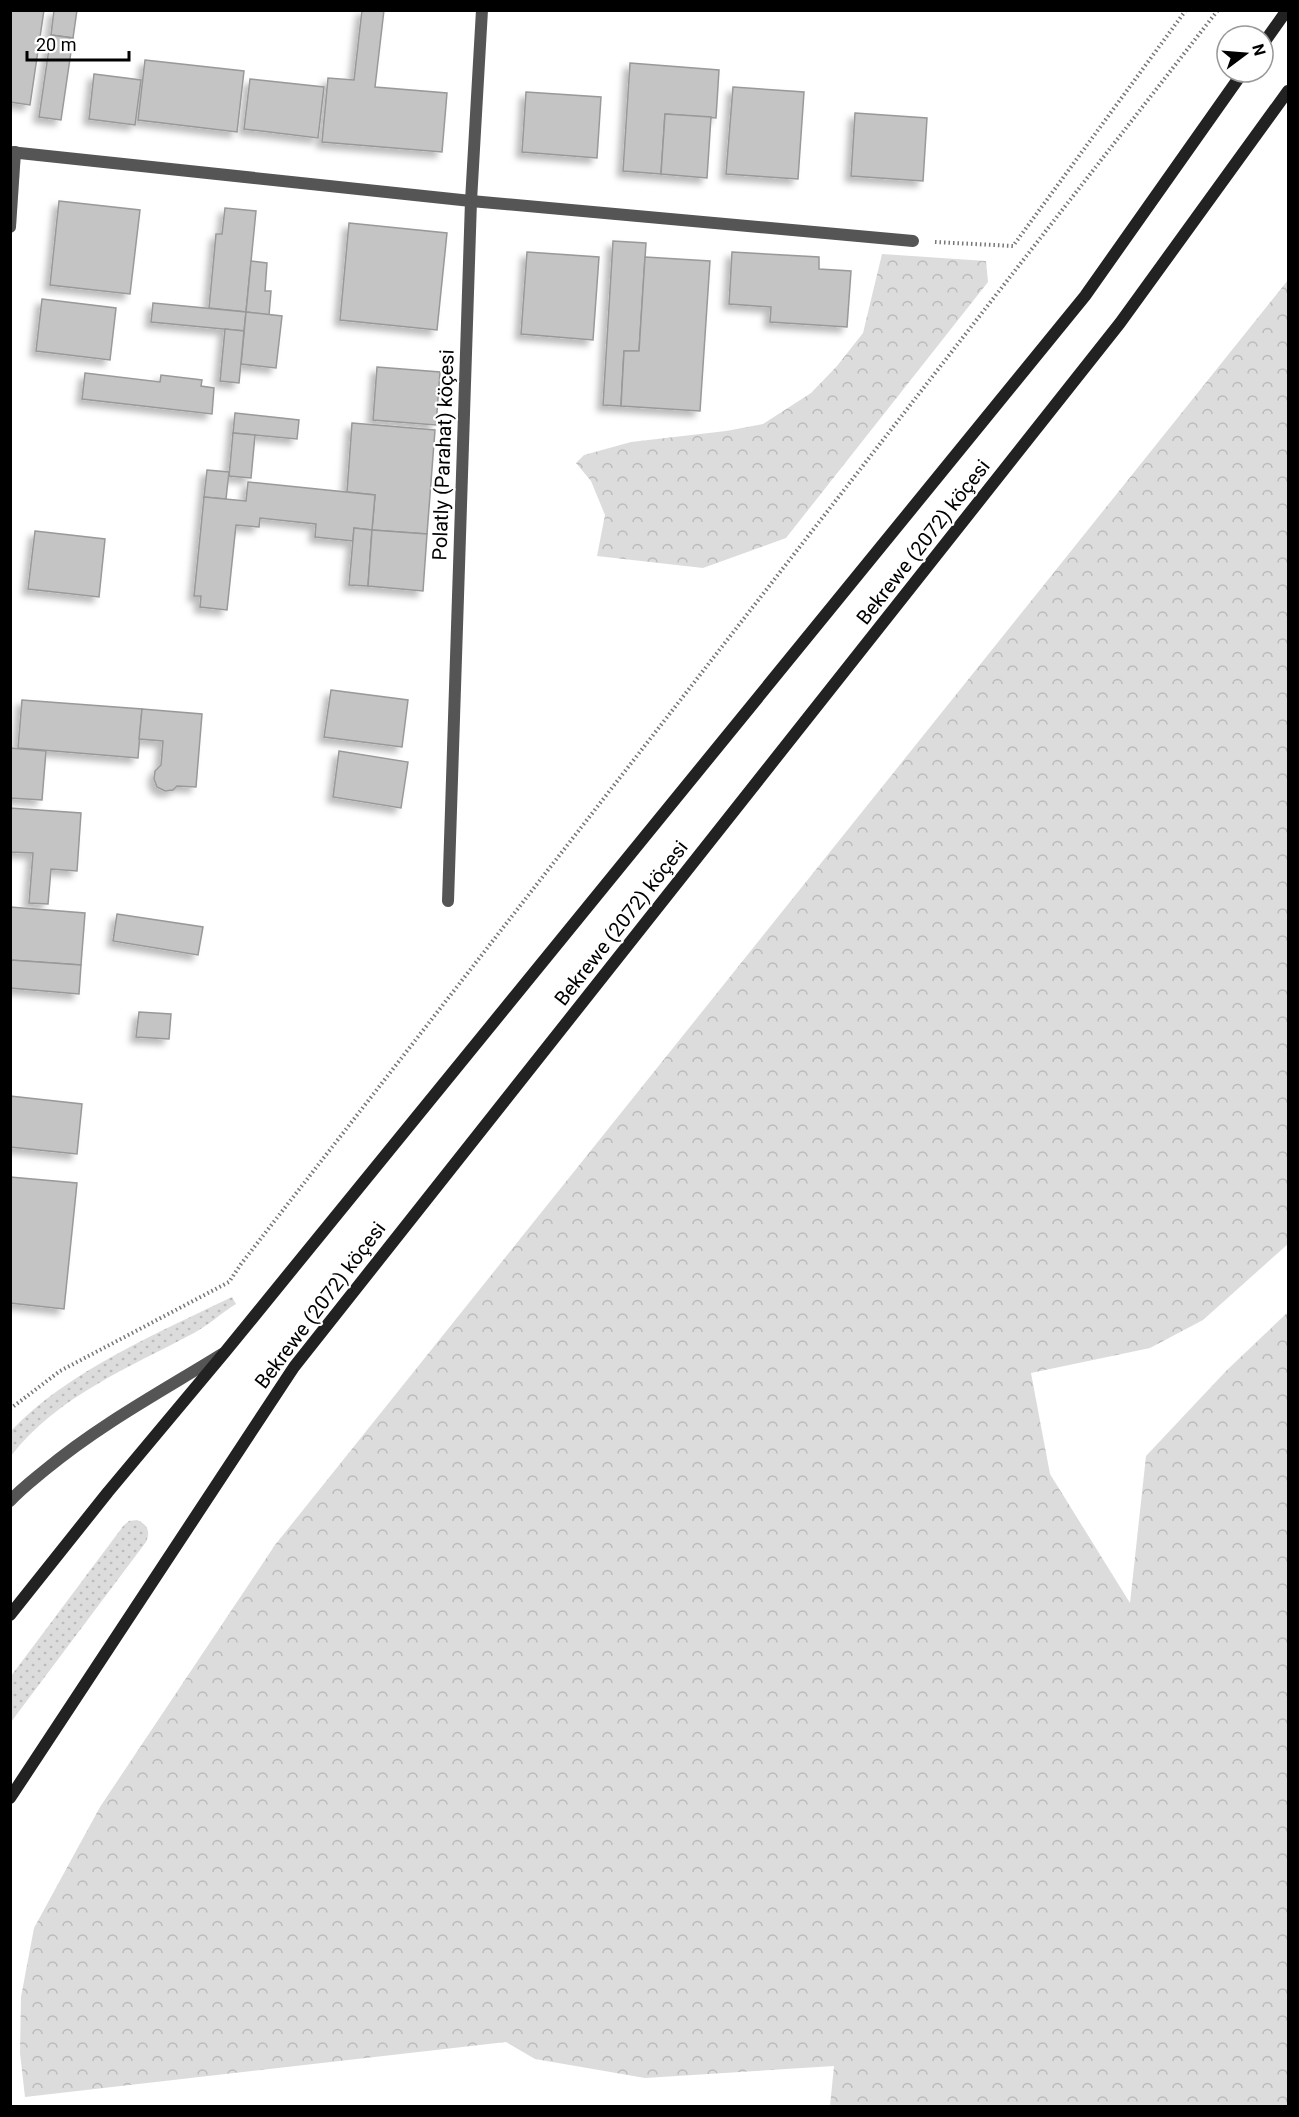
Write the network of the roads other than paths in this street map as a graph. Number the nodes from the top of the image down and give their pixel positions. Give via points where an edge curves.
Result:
1 (482, 10) edge
2 (1287, 10) edge
3 (1275, 27) edge
4 (1235, 84) edge
5 (1288, 91) edge
6 (13, 152) edge
7 (471, 201) junction
8 (10, 226) edge
9 (913, 241) road end
10 (448, 901) dead end
11 (225, 1352) junction
12 (10, 1501) edge
13 (10, 1615) edge
14 (10, 1798) edge

1 - 7 street, Polatly (Parahat) köçesi
2 - 3 main road
4 - 11 main road, Bekrewe (2072) köçesi via 1085,296
5 - 14 main road, Bekrewe (2072) köçesi via 1120,323 294,1367
6 - 7 street
6 - 8 street
7 - 9 street
7 - 10 street, Polatly (Parahat) köçesi
11 - 12 street via 99,1430
11 - 13 main road, Bekrewe (2072) köçesi

